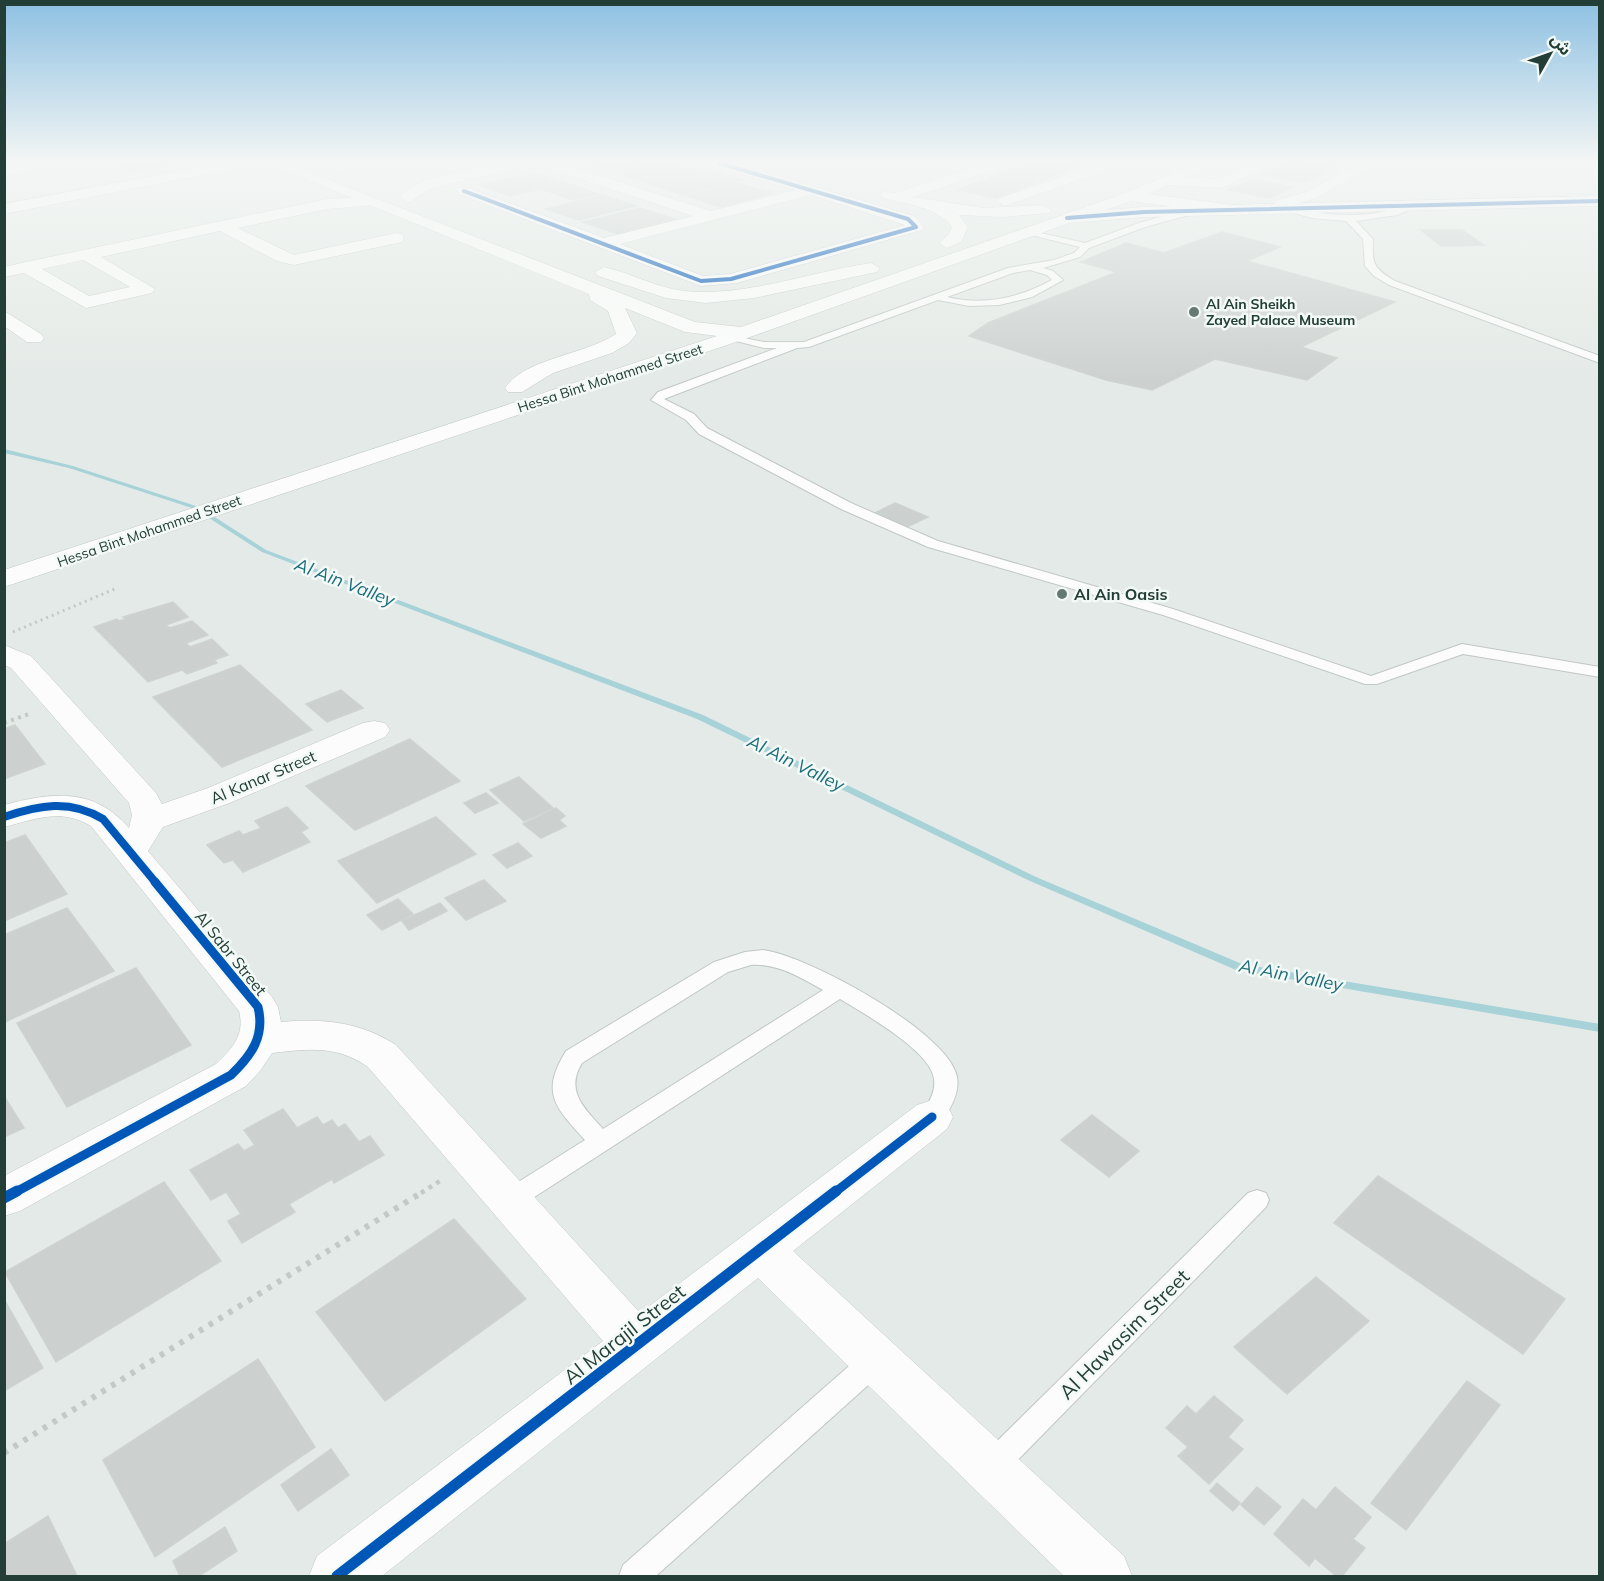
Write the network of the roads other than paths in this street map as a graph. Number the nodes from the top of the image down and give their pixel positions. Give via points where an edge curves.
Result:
1 (171, 237) edge
2 (243, 237) edge
3 (457, 237) edge
4 (586, 237) edge
5 (629, 237) edge
6 (880, 237) edge
7 (956, 237) edge
8 (964, 237) edge
9 (1016, 237) edge
10 (1049, 237) edge
11 (1111, 237) edge
12 (1366, 237) edge
13 (396, 238) dead end
14 (601, 244) junction
15 (1086, 246) junction
16 (86, 255) junction
17 (27, 267) junction
18 (1029, 267) junction
19 (4, 272) edge
20 (546, 272) junction
21 (937, 297) junction
22 (4, 317) edge
23 (692, 328) junction
24 (727, 329) junction
25 (34, 338) dead end
26 (796, 345) junction
27 (1599, 360) edge
28 (515, 388) junction
29 (7, 572) edge
30 (4, 654) edge
31 (1599, 672) edge
32 (374, 729) dead end
33 (4, 817) edge
34 (139, 835) junction
35 (840, 989) junction
36 (260, 1039) junction
37 (932, 1117) joint
38 (601, 1142) junction
39 (4, 1198) edge
40 (510, 1200) junction
41 (1257, 1200) dead end
42 (760, 1250) junction
43 (637, 1345) junction
44 (876, 1359) junction
45 (990, 1468) junction
46 (337, 1576) edge
47 (634, 1576) edge
48 (1104, 1576) edge

1 - 16 street
2 - 13 street via 294,260
3 - 20 street
4 - 14 street
5 - 14 street
6 - 14 street via 717,281 694,280
7 - 8 street via 942,244
9 - 24 street, Hessa Bint Mohammed Street via 754,329
10 - 15 lane
11 - 15 lane
12 - 27 lane via 1366,262 1372,272 1392,283
15 - 18 lane via 1077,255 1056,263
16 - 17 street
16 - 17 street via 146,289 84,302
17 - 19 street
18 - 21 lane
18 - 21 lane via 1050,273 1058,280 990,306 971,306
20 - 23 street
20 - 28 street via 611,304 627,333 620,341 550,367
21 - 26 lane via 821,340
22 - 25 street
23 - 24 street, Hessa Bint Mohammed Street
23 - 28 street, Hessa Bint Mohammed Street
24 - 24 street, Hessa Bint Mohammed Street via 877,266 778,289 703,297 673,295 598,270
24 - 26 lane via 764,345
24 - 29 street, Hessa Bint Mohammed Street via 416,441
26 - 31 lane via 662,393 657,400 690,417 703,431 846,506 933,544 1168,612 1371,681 1462,649
28 - 29 street, Hessa Bint Mohammed Street via 394,428
30 - 34 street via 21,662 144,800 149,809
32 - 34 street, Al Kanar Street
33 - 34 street, Al Sabr Street via 54,805 83,808
34 - 36 street, Al Sabr Street via 258,1007 263,1027
35 - 37 lane via 920,1042 939,1061 944,1072 944,1095
35 - 38 lane
35 - 38 lane via 771,958 747,958 721,967 587,1048 565,1068 561,1091
36 - 39 street via 244,1064 223,1080
36 - 40 street, Al Marajil Street via 325,1035 354,1039 370,1046
37 - 42 street, Al Marajil Street
38 - 40 lane
40 - 43 street, Al Marajil Street
41 - 45 lane, Al Hawasim Street
42 - 43 street, Al Marajil Street
42 - 44 street
43 - 46 street, Al Marajil Street
44 - 45 street
44 - 47 lane
45 - 48 street

